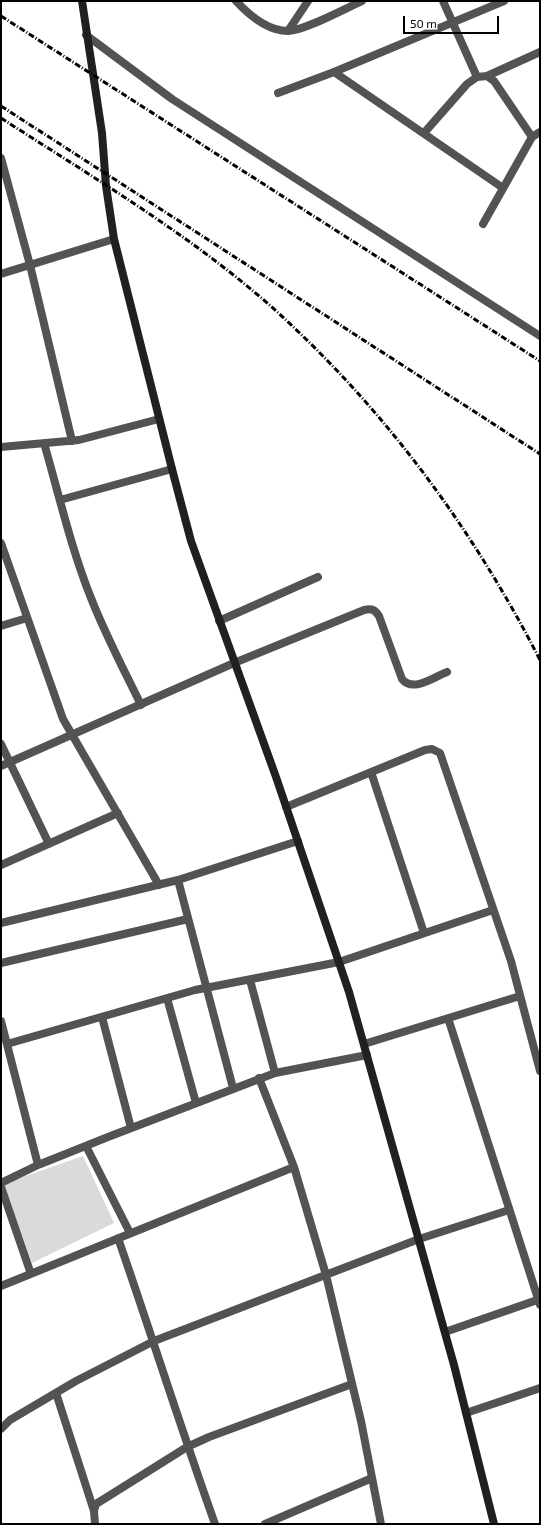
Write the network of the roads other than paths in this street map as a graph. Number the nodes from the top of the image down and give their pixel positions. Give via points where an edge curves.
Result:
1 (82, 1) edge
2 (236, 1) edge
3 (308, 1) edge
4 (362, 1) edge
5 (443, 1) edge
6 (504, 1) edge
7 (451, 22) junction
8 (288, 31) junction
9 (86, 35) junction
10 (540, 52) edge
11 (334, 72) junction
12 (487, 76) junction
13 (477, 77) junction
14 (278, 93) dead end
15 (540, 132) edge
16 (424, 133) junction
17 (532, 137) junction
18 (1, 158) edge
19 (503, 188) junction
20 (483, 224) dead end
21 (114, 239) junction
22 (30, 265) junction
23 (1, 274) edge
24 (540, 336) edge
25 (159, 419) junction
26 (72, 441) junction
27 (44, 443) junction
28 (1, 447) edge
29 (172, 469) junction
30 (60, 500) junction
31 (1, 544) edge
32 (318, 577) dead end
33 (27, 618) junction
34 (219, 621) junction
35 (1, 626) edge
36 (234, 663) junction
37 (447, 672) dead end
38 (141, 705) junction
39 (73, 736) junction
40 (1, 744) edge
41 (9, 762) junction
42 (1, 766) edge
43 (371, 772) junction
44 (286, 807) junction
45 (118, 813) junction
46 (298, 841) junction
47 (49, 844) junction
48 (1, 864) edge
49 (178, 880) junction
50 (159, 885) junction
51 (493, 910) junction
52 (188, 919) junction
53 (1, 923) edge
54 (424, 933) junction
55 (339, 962) junction
56 (1, 963) edge
57 (250, 980) junction
58 (207, 988) junction
59 (520, 996) junction
60 (168, 998) junction
61 (102, 1017) junction
62 (448, 1018) junction
63 (1, 1021) edge
64 (7, 1044) junction
65 (364, 1044) junction
66 (367, 1055) junction
67 (540, 1071) edge
68 (275, 1072) junction
69 (259, 1078) junction
70 (233, 1088) junction
71 (196, 1102) junction
72 (131, 1128) junction
73 (86, 1146) junction
74 (38, 1165) junction
75 (294, 1167) junction
76 (1, 1183) edge
77 (1, 1186) edge
78 (509, 1210) junction
79 (130, 1233) junction
80 (118, 1238) junction
81 (419, 1239) junction
82 (31, 1274) junction
83 (326, 1275) junction
84 (1, 1286) edge
85 (539, 1301) edge
86 (445, 1332) junction
87 (154, 1341) junction
88 (352, 1384) junction
89 (540, 1388) edge
90 (56, 1393) junction
91 (466, 1413) junction
92 (1, 1429) edge
93 (187, 1447) junction
94 (372, 1478) junction
95 (94, 1511) junction
96 (278, 1521) edge
97 (95, 1524) edge
98 (215, 1524) edge
99 (265, 1524) edge
100 (381, 1524) edge
101 (494, 1524) edge

1 - 9 street
2 - 8 street via 263,24
3 - 8 street
4 - 8 street via 301,28
5 - 7 street
6 - 7 street
7 - 11 street
7 - 13 street
9 - 21 street via 102,133
9 - 24 street via 172,99
10 - 12 street
11 - 14 street
11 - 16 street
12 - 13 street
12 - 17 street via 494,81
13 - 16 street via 467,84
15 - 17 street
16 - 19 street
17 - 19 street
18 - 22 street
19 - 20 street
21 - 22 street
21 - 25 street
22 - 23 street
22 - 26 street
25 - 26 street
25 - 29 street
26 - 27 street
27 - 28 street
27 - 30 street
29 - 30 street
29 - 34 street via 191,541
30 - 38 street via 90,596
31 - 33 street
32 - 34 street
33 - 35 street
33 - 39 street via 63,719
34 - 36 street
36 - 37 street via 370,608 379,616 405,683 415,685
36 - 38 street
36 - 44 street
38 - 39 street
39 - 41 street
39 - 45 street
40 - 41 street
41 - 42 street
41 - 47 street
43 - 44 street
43 - 51 street via 425,750 432,749 440,753
43 - 54 street
44 - 46 street
45 - 47 street
45 - 50 street
46 - 49 street
46 - 55 street
47 - 48 street
49 - 50 street
49 - 52 street
50 - 53 street
51 - 54 street
51 - 59 street
52 - 56 street
52 - 58 street
54 - 55 street
55 - 57 street
55 - 65 street
57 - 58 street
57 - 68 street
58 - 60 street
58 - 70 street
59 - 62 street
59 - 67 street
60 - 61 street
60 - 71 street
61 - 64 street
61 - 72 street
62 - 65 street
62 - 78 street
63 - 64 street
64 - 74 street
65 - 66 street
66 - 68 street
66 - 81 street
68 - 69 street
69 - 70 street
69 - 75 street
70 - 71 street
71 - 72 street
72 - 73 street
73 - 74 street
73 - 79 street
74 - 76 street
75 - 79 street
75 - 83 street
77 - 82 street
78 - 81 street
78 - 85 street
79 - 80 street
80 - 82 street
80 - 87 street
81 - 83 street
81 - 86 street
82 - 84 street
83 - 87 street
83 - 88 street
85 - 86 street
86 - 91 street
87 - 90 street
87 - 93 street
88 - 93 street
88 - 94 street
89 - 91 street
90 - 92 street via 10,1420
90 - 95 street
91 - 101 street
93 - 95 street via 96,1504
93 - 98 street
94 - 96 street
94 - 100 street
95 - 97 street
96 - 99 street

